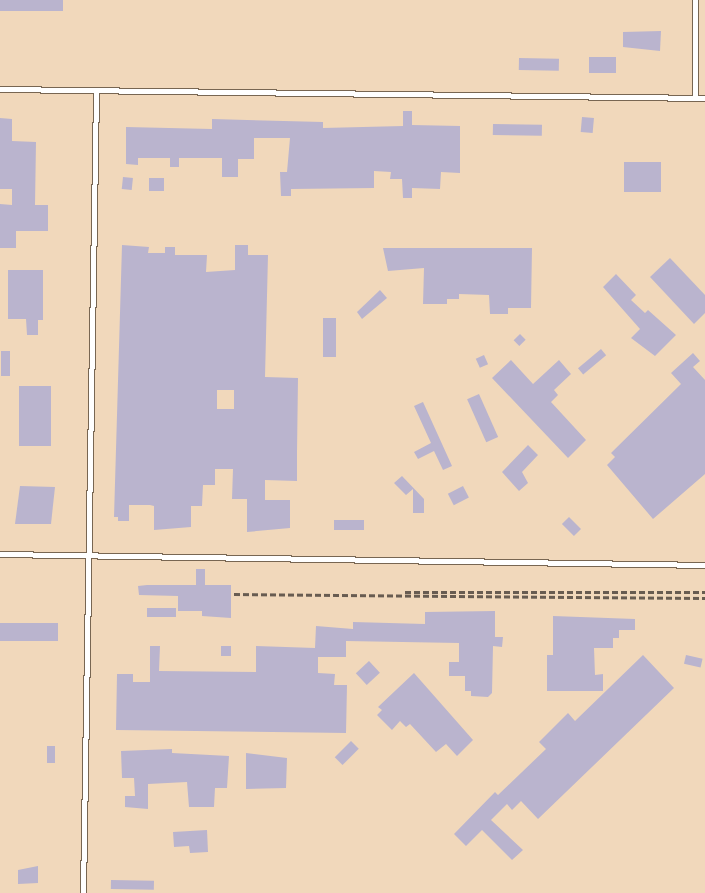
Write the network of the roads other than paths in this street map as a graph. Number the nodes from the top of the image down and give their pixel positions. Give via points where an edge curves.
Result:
1 (695, 0) edge
2 (0, 89) edge
3 (96, 90) junction
4 (695, 97) junction
5 (705, 98) edge
6 (0, 554) edge
7 (88, 555) junction
8 (705, 565) edge
9 (83, 893) edge

1 - 4 lane
2 - 3 lane
3 - 4 lane
3 - 7 lane
4 - 5 lane
6 - 7 lane
7 - 8 lane
7 - 9 lane

